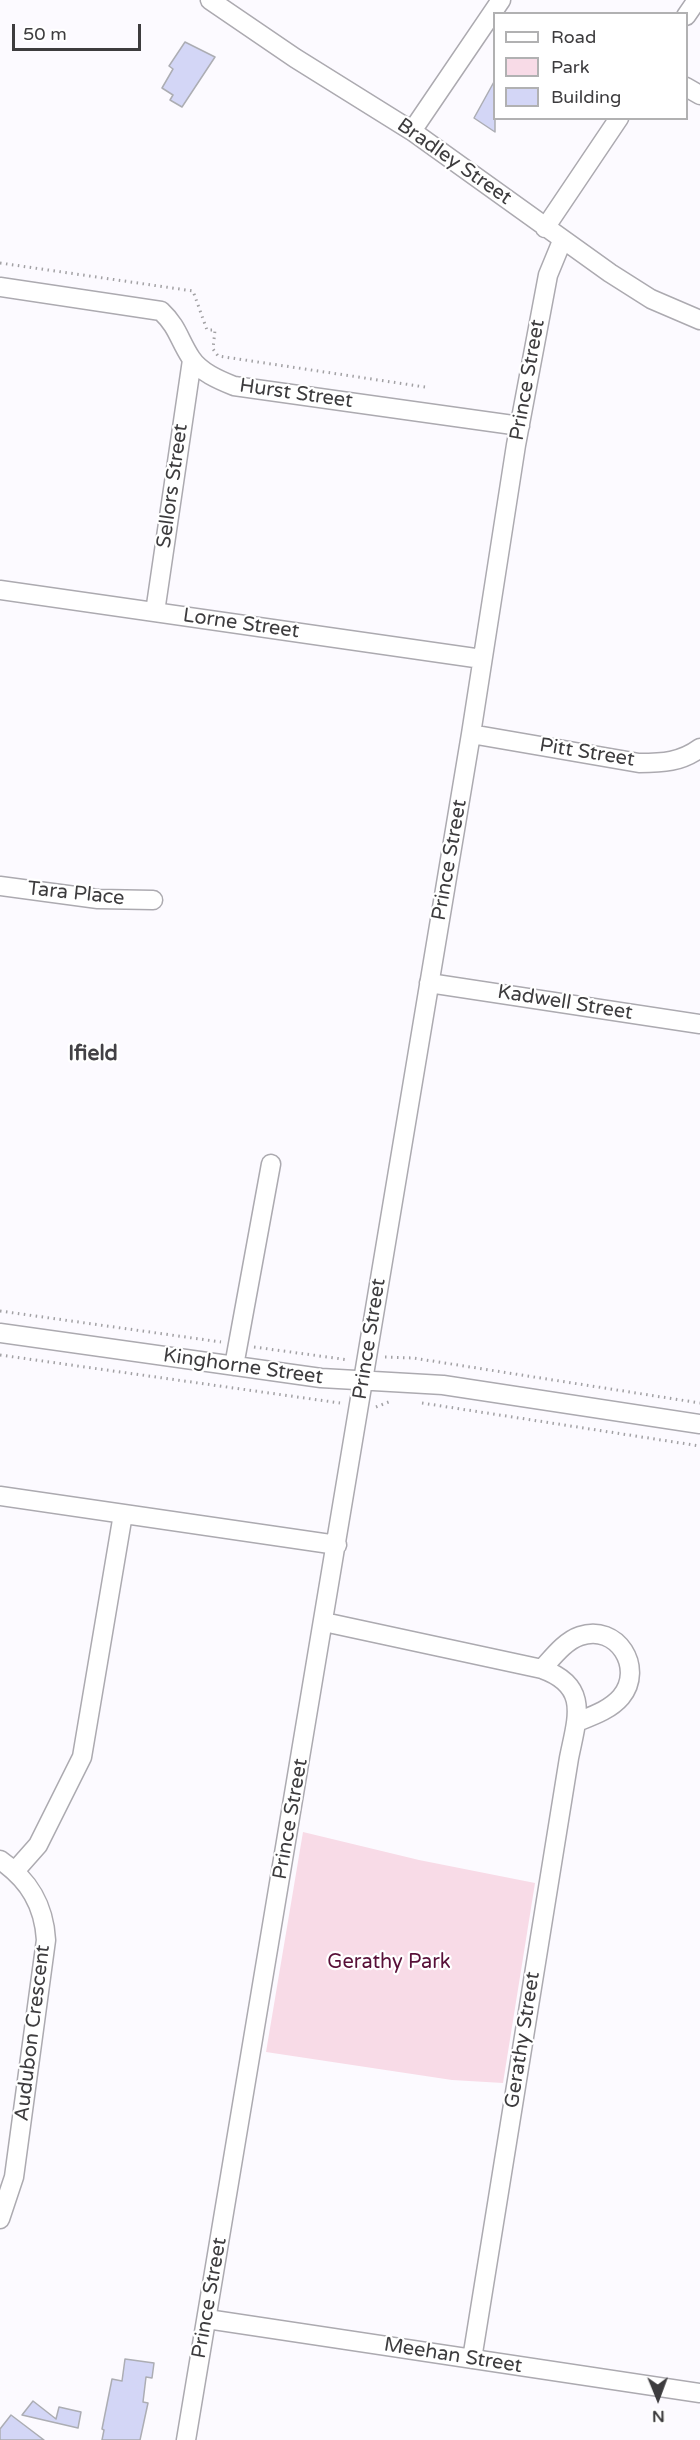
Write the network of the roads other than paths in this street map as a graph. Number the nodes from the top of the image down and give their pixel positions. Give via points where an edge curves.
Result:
1 (210, 0) edge
2 (501, 0) edge
3 (697, 0) edge
4 (688, 14) edge
5 (618, 120) edge
6 (412, 131) junction
7 (545, 228) junction
8 (562, 240) junction
9 (0, 287) edge
10 (700, 320) edge
11 (192, 360) junction
12 (520, 426) junction
13 (0, 590) edge
14 (155, 612) junction
15 (482, 659) junction
16 (471, 734) junction
17 (700, 748) edge
18 (0, 886) edge
19 (153, 900) dead end
20 (429, 983) junction
21 (700, 1024) edge
22 (271, 1164) dead end
23 (0, 1333) edge
24 (234, 1366) junction
25 (363, 1382) junction
26 (700, 1424) edge
27 (0, 1496) edge
28 (123, 1514) junction
29 (337, 1545) junction
30 (324, 1622) junction
31 (542, 1669) junction
32 (577, 1722) junction
33 (0, 1860) edge
34 (15, 1871) junction
35 (0, 2219) edge
36 (207, 2319) junction
37 (472, 2359) junction
38 (700, 2393) edge
39 (186, 2440) edge

1 - 6 street, Bradley Street
2 - 6 street
3 - 4 street
5 - 7 street
6 - 7 street, Bradley Street
7 - 8 street, Bradley Street
8 - 10 street, Bradley Street via 651,299
8 - 12 street, Prince Street via 548,275
9 - 11 street, Hurst Street via 161,311 174,323
11 - 12 street, Hurst Street via 215,379 234,386
11 - 14 street, Sellors Street
12 - 15 street, Prince Street
13 - 14 street, Lorne Street
14 - 15 street, Lorne Street
15 - 16 street, Prince Street
16 - 17 street, Pitt Street via 639,762 664,763 687,758
16 - 20 street, Prince Street
18 - 19 street, Tara Place via 98,899
20 - 21 street, Kadwell Street
20 - 25 street, Prince Street
22 - 24 street
23 - 24 street, Kinghorne Street
24 - 25 street, Kinghorne Street
25 - 26 street, Kinghorne Street via 443,1385
25 - 29 street, Prince Street
27 - 28 street
28 - 29 street
28 - 34 street via 82,1757 38,1845
29 - 30 street, Prince Street
30 - 31 street, Gerathy Street
30 - 36 street, Prince Street
31 - 32 street, Gerathy Street via 565,1680 571,1689 578,1710
31 - 32 street via 573,1639 591,1634 612,1638 626,1653 631,1671 626,1691 611,1706
32 - 37 street, Gerathy Street
33 - 34 street, Audubon Crescent
34 - 35 street, Audubon Crescent via 41,1910 46,1940 14,2177
36 - 37 street, Meehan Street
36 - 39 street, Prince Street
37 - 38 street, Meehan Street

